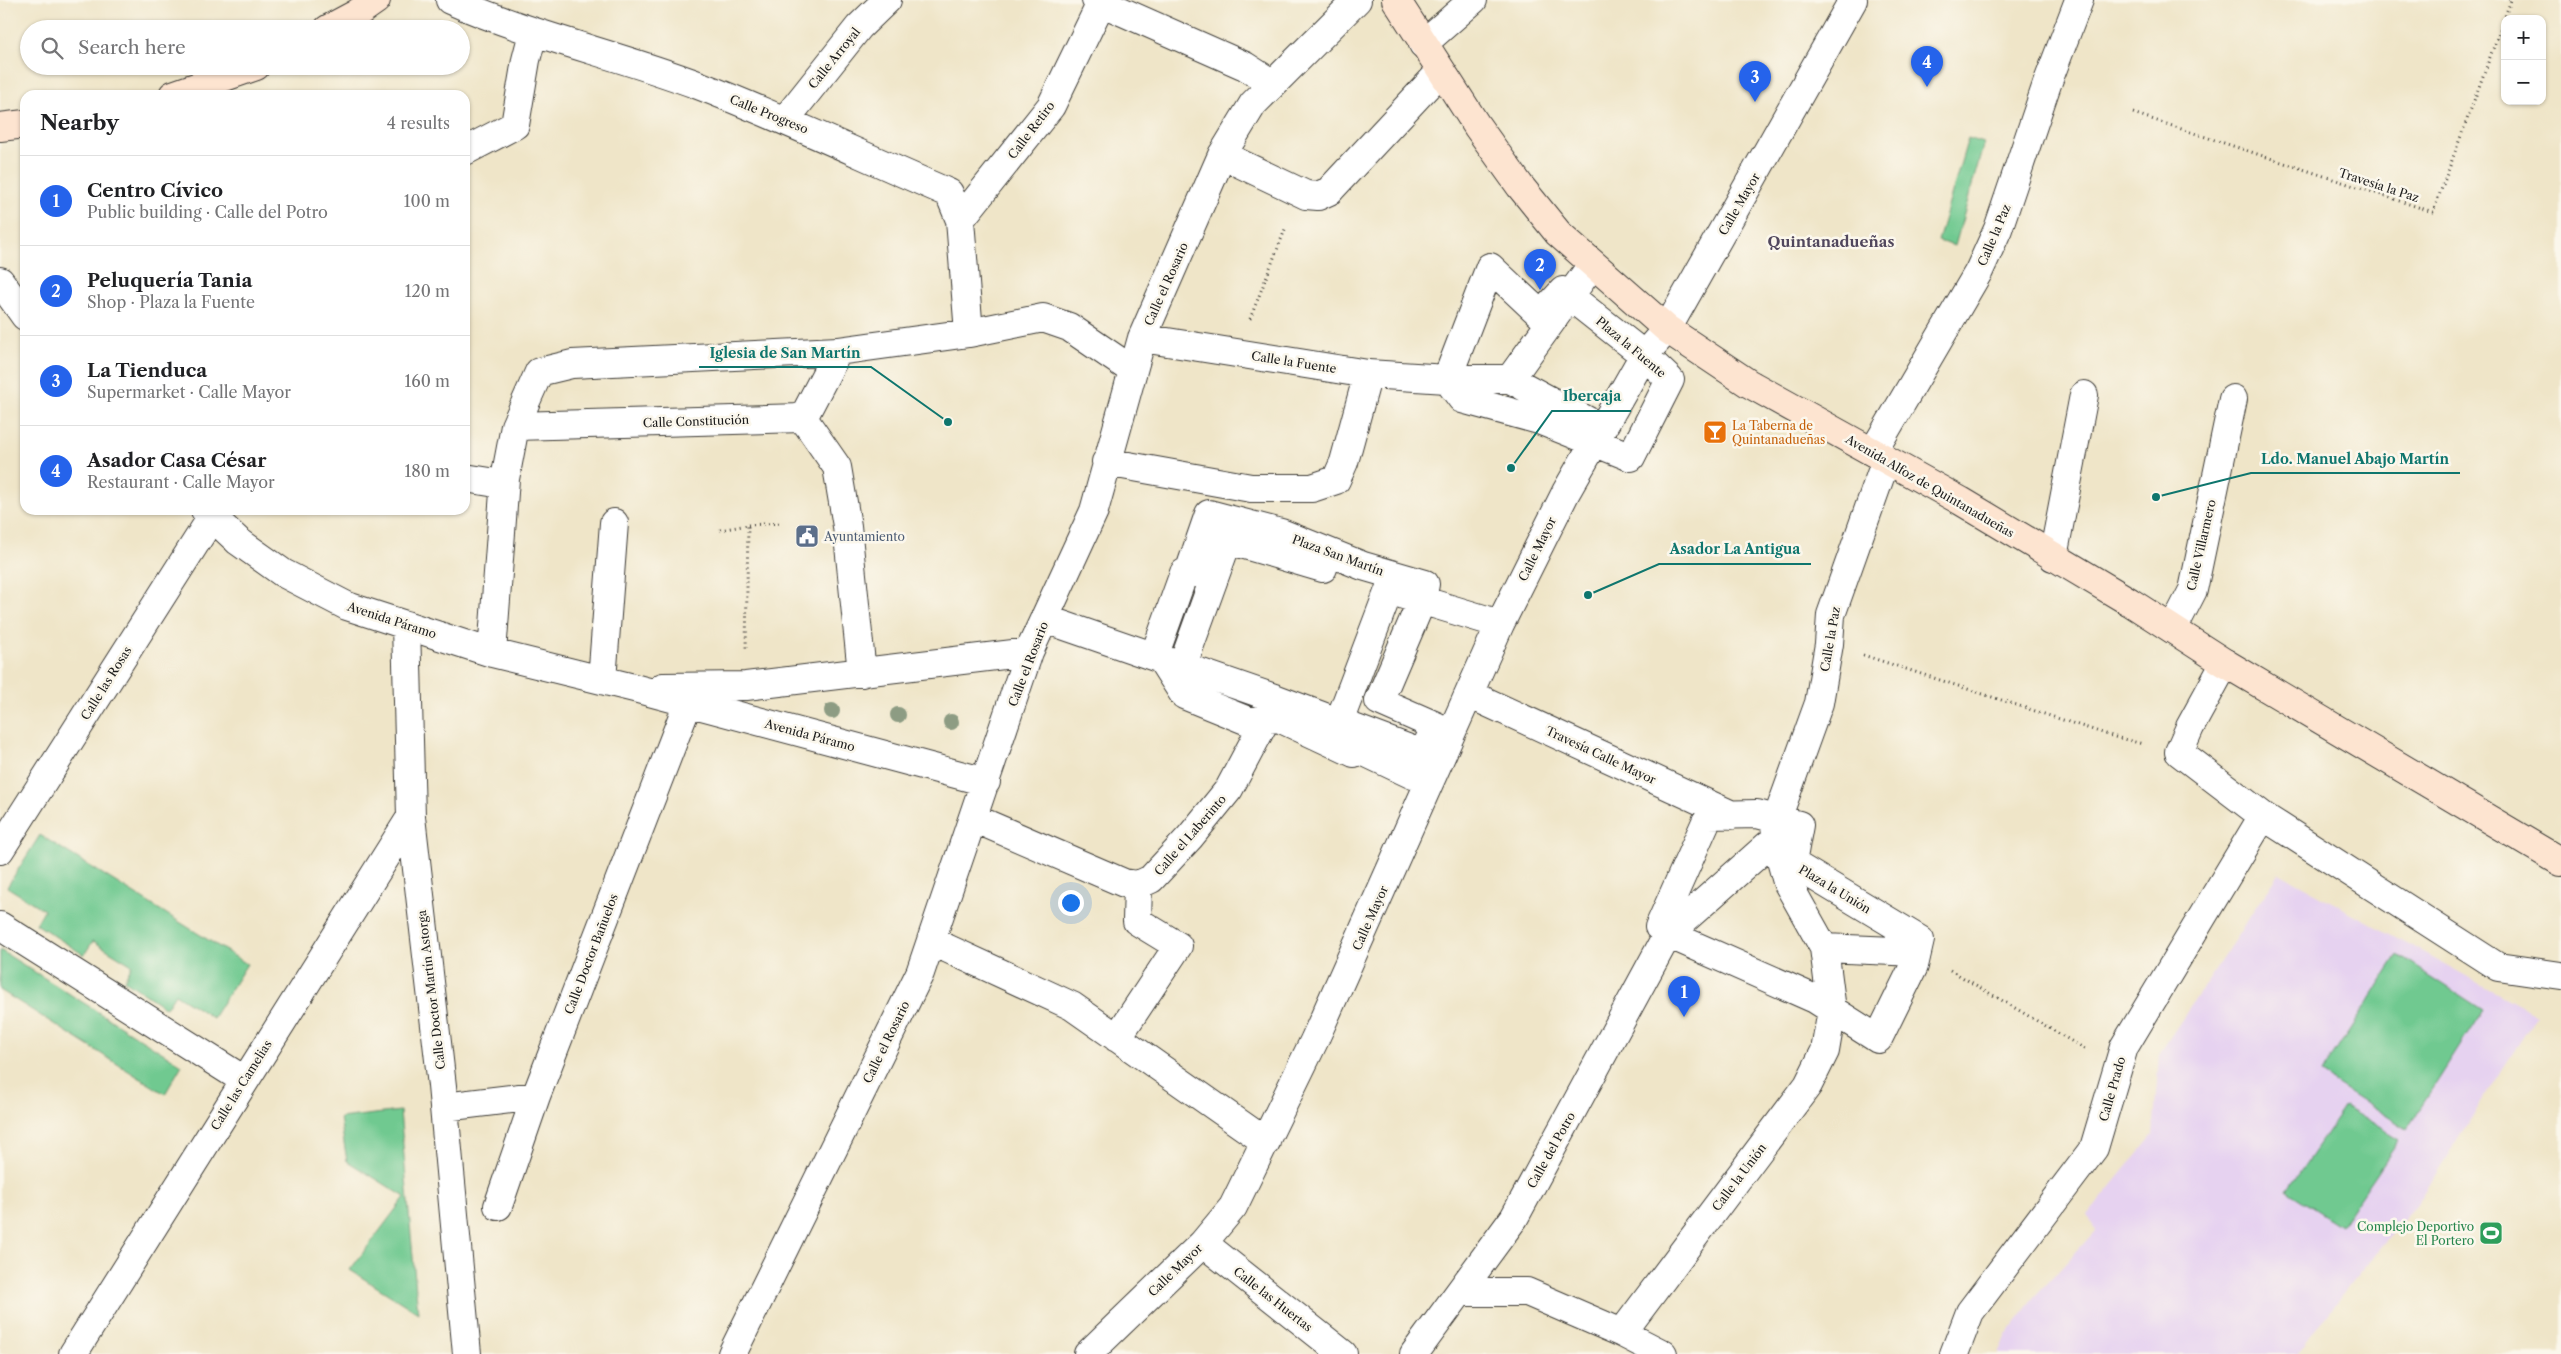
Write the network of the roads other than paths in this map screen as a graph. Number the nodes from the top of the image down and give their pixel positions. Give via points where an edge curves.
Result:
1 (376, 0) edge
2 (450, 0) edge
3 (887, 0) edge
4 (1357, 0) edge
5 (1396, 0) edge
6 (1473, 0) edge
7 (1853, 0) edge
8 (2080, 0) edge
9 (1098, 2) edge
10 (345, 20) edge
11 (533, 33) junction
12 (1423, 44) junction
13 (1441, 71) junction
14 (230, 75) edge
15 (1273, 84) junction
16 (187, 90) edge
17 (785, 120) junction
18 (20, 125) edge
19 (0, 127) edge
20 (470, 148) edge
21 (1222, 155) junction
22 (960, 220) junction
23 (1592, 265) junction
24 (0, 281) edge
25 (1570, 297) junction
26 (20, 306) edge
27 (1667, 329) junction
28 (969, 332) junction
29 (1142, 338) junction
30 (838, 351) junction
31 (1644, 355) junction
32 (1132, 370) junction
33 (1368, 374) junction
34 (1447, 379) junction
35 (1510, 379) junction
36 (2084, 395) dead end
37 (2233, 399) dead end
38 (803, 418) junction
39 (514, 426) junction
40 (1597, 435) junction
41 (1880, 456) junction
42 (1106, 462) junction
43 (1251, 488) junction
44 (208, 515) edge
45 (211, 515) edge
46 (614, 523) dead end
47 (1231, 531) junction
48 (2053, 557) junction
49 (1389, 590) junction
50 (1422, 600) junction
51 (1045, 619) junction
52 (406, 624) junction
53 (1500, 624) junction
54 (2173, 629) junction
55 (1029, 652) junction
56 (492, 653) junction
57 (1172, 663) junction
58 (2226, 663) junction
59 (862, 673) junction
60 (602, 680) junction
61 (634, 688) junction
62 (1469, 694) junction
63 (688, 703) junction
64 (1271, 709) junction
65 (1339, 722) junction
66 (1431, 756) junction
67 (986, 782) junction
68 (1732, 815) junction
69 (411, 816) junction
70 (2263, 816) junction
71 (973, 818) junction
72 (1776, 829) junction
73 (0, 850) edge
74 (2561, 862) edge
75 (1138, 885) junction
76 (0, 926) edge
77 (1668, 934) junction
78 (931, 941) junction
79 (1824, 948) junction
80 (1917, 952) junction
81 (2561, 976) edge
82 (1832, 1010) junction
83 (1117, 1038) junction
84 (244, 1080) junction
85 (536, 1096) junction
86 (444, 1107) junction
87 (1266, 1142) junction
88 (498, 1206) dead end
89 (1203, 1243) junction
90 (1460, 1292) junction
91 (1622, 1333) junction
92 (1951, 1353) edge
93 (73, 1354) edge
94 (467, 1354) edge
95 (732, 1354) edge
96 (1088, 1354) edge
97 (1342, 1354) edge
98 (1414, 1354) edge
99 (1663, 1354) edge

1 - 10 main road
2 - 11 street, Calle Progreso
3 - 17 street, Calle Arroyal via 859,27
4 - 15 street, Calle el Rosario
5 - 12 main road, Avenida Alfoz de Quintanadueñas
6 - 12 street
7 - 27 street, Calle Mayor
8 - 41 street, Calle la Paz via 2047,84 1998,229 1979,271
9 - 15 street, Calle Retiro via 1246,66
9 - 22 street, Calle Retiro via 1052,106
11 - 17 street, Calle Progreso via 696,84
11 - 20 street via 515,125
12 - 13 main road, Avenida Alfoz de Quintanadueñas
13 - 21 street via 1330,191 1318,196 1300,192
13 - 23 main road, Avenida Alfoz de Quintanadueñas via 1520,186 1558,233
14 - 16 main road
15 - 21 street, Calle el Rosario via 1253,104
17 - 22 street, Calle Progreso via 950,193
18 - 19 main road
21 - 29 street, Calle el Rosario
22 - 28 street, Calle Progreso
23 - 25 street
23 - 27 main road, Avenida Alfoz de Quintanadueñas
24 - 26 street
25 - 31 street, Plaza la Fuente
25 - 34 street via 1563,291 1541,315 1490,267
25 - 35 street
27 - 31 street, Calle Mayor
27 - 41 main road, Avenida Alfoz de Quintanadueñas via 1748,383
28 - 30 street
28 - 32 street via 1043,318 1069,327
29 - 32 street, Calle el Rosario
29 - 33 street, Calle la Fuente
30 - 38 street
30 - 39 street via 572,364 539,372
31 - 40 street, Calle Mayor
31 - 40 street, Plaza la Fuente via 1670,380 1631,457
32 - 42 street, Calle el Rosario
33 - 34 street, Calle la Fuente
33 - 43 street via 1336,480 1312,488
34 - 35 street, Calle la Fuente
34 - 40 street, Plaza la Fuente via 1462,400
35 - 40 street
36 - 48 street
37 - 54 street, Calle Villarmero via 2192,590
38 - 39 street, Calle Constitución
38 - 59 street via 837,466 847,526
39 - 56 street via 505,479
40 - 53 street, Calle Mayor
41 - 48 main road, Avenida Alfoz de Quintanadueñas
41 - 72 street, Calle la Paz via 1831,615 1818,703
42 - 43 street
42 - 51 street, Calle el Rosario via 1094,511
43 - 47 street
44 - 73 street, Calle las Rosas
45 - 52 street, Avenida Páramo via 238,541 283,573 347,606
46 - 60 street
47 - 49 street, Plaza San Martín via 1301,560
47 - 50 street, Plaza San Martín via 1281,533 1363,566 1425,584
47 - 57 street
48 - 54 main road, Avenida Alfoz de Quintanadueñas
49 - 50 street, Plaza San Martín
49 - 65 street, Plaza San Martín
50 - 53 street, Plaza San Martín
50 - 66 street via 1379,701 1436,726
51 - 55 street, Calle el Rosario
51 - 57 street
52 - 56 street, Avenida Páramo
52 - 69 street, Calle Doctor Martín Astorga
53 - 62 street, Calle Mayor
54 - 58 main road, Avenida Alfoz de Quintanadueñas
55 - 59 street, Avenida Páramo
55 - 67 street, Calle el Rosario
56 - 60 street, Avenida Páramo
57 - 64 street via 1184,695 1248,721
58 - 70 street via 2179,752
58 - 74 main road, Avenida Alfoz de Quintanadueñas
59 - 61 street, Avenida Páramo via 746,686
60 - 61 street, Avenida Páramo
61 - 63 street, Avenida Páramo
62 - 66 street, Calle Mayor
62 - 68 street, Travesía Calle Mayor
63 - 67 street, Avenida Páramo
63 - 85 street, Calle Doctor Bañuelos
64 - 65 street
64 - 66 street via 1279,718 1354,754 1356,748 1413,775
64 - 75 street, Calle el Laberinto via 1229,790 1151,880
65 - 66 street
66 - 87 street, Calle Mayor via 1366,927
67 - 71 street, Calle el Rosario
68 - 72 street, Plaza la Unión
68 - 77 street via 1709,816 1659,927
69 - 84 street, Calle las Camelias
69 - 86 street, Calle Doctor Martín Astorga
70 - 81 street via 2498,967
70 - 92 street, Calle Prado via 2124,1047 2094,1148 1970,1312
71 - 75 street via 1124,884
71 - 78 street, Calle el Rosario
72 - 77 street
72 - 79 street, Plaza la Unión via 1787,882
72 - 80 street, Plaza la Unión via 1799,825 1792,863 1920,940
75 - 83 street via 1137,921 1178,946
76 - 84 street
77 - 82 street via 1815,999
77 - 90 street, Calle del Potro via 1514,1218
78 - 83 street via 1072,1006
78 - 95 street, Calle el Rosario via 920,973
79 - 80 street
79 - 82 street, Plaza la Unión
80 - 82 street via 1914,966 1878,1039
82 - 91 street, Calle la Unión via 1825,1051 1808,1085
83 - 87 street
84 - 93 street, Calle las Camelias
85 - 86 street
85 - 88 street, Calle Doctor Bañuelos
86 - 94 street, Calle Doctor Martín Astorga
87 - 89 street, Calle Mayor via 1233,1206
89 - 96 street, Calle Mayor
89 - 97 street, Calle las Huertas
90 - 91 street via 1527,1292
90 - 98 street, Calle del Potro
91 - 99 street

